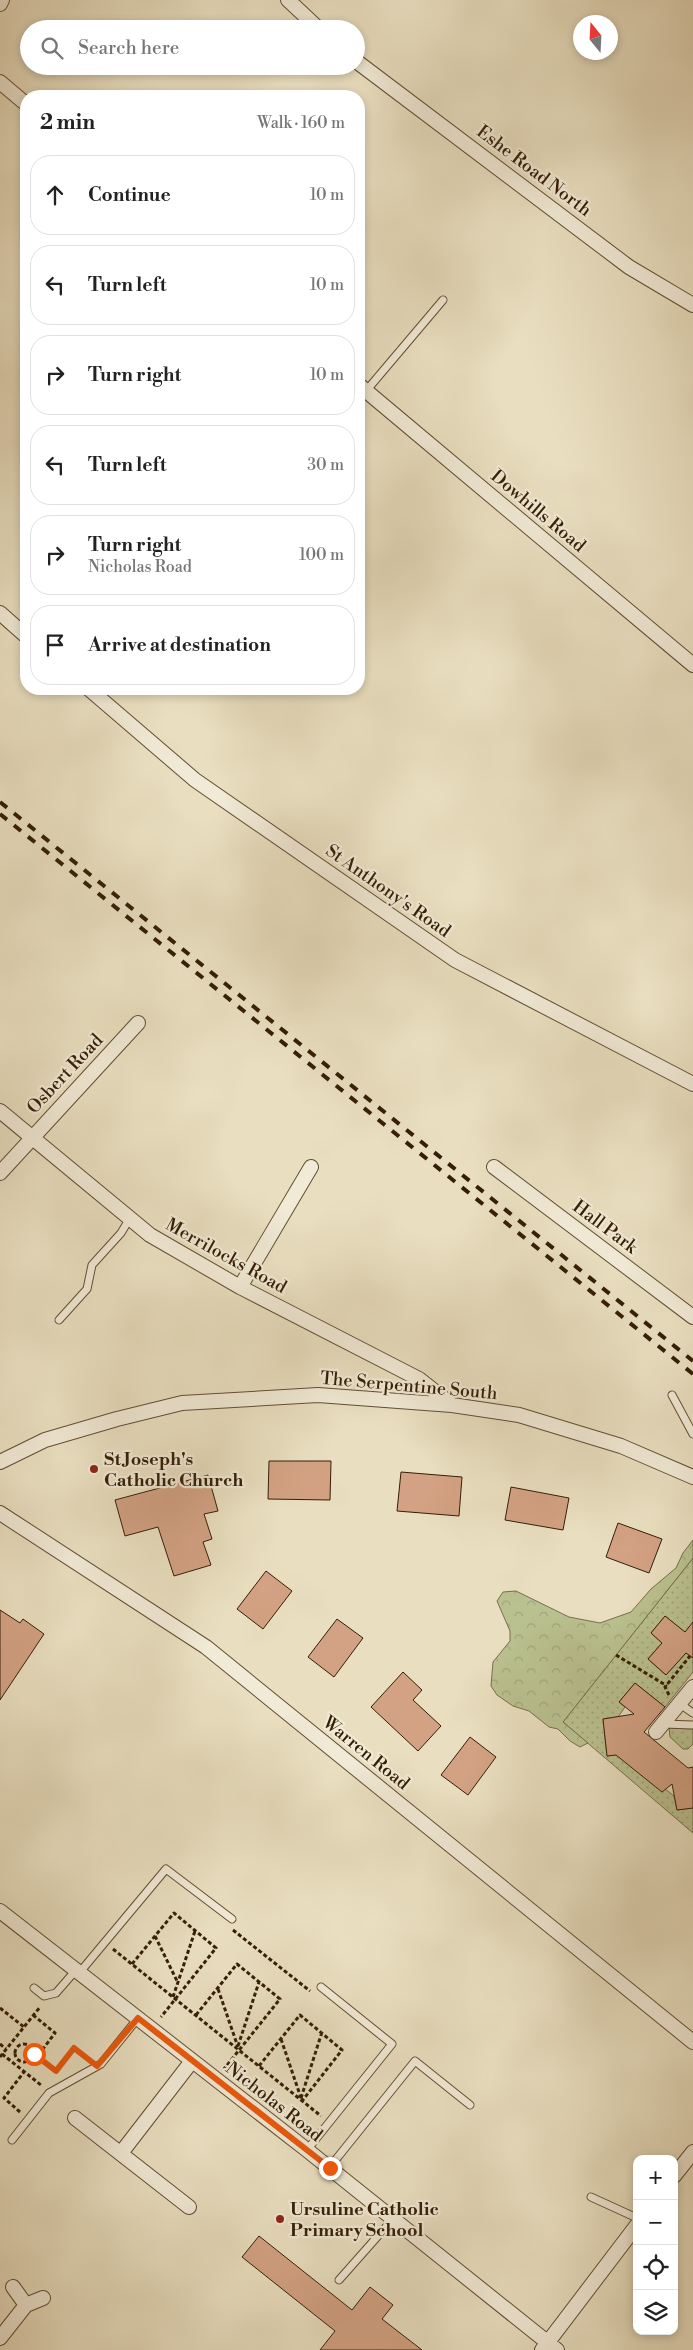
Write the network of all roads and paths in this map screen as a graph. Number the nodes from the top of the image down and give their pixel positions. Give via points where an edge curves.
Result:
1 (2, 0) edge
2 (288, 0) edge
3 (0, 4) edge
4 (309, 20) edge
5 (365, 68) edge
6 (0, 82) edge
7 (20, 99) edge
8 (443, 300) dead end
9 (693, 305) edge
10 (365, 385) edge
11 (365, 391) edge
12 (0, 613) edge
13 (20, 631) edge
14 (693, 665) edge
15 (96, 695) edge
16 (138, 1023) dead end
17 (693, 1084) edge
18 (0, 1111) edge
19 (32, 1138) junction
20 (311, 1167) dead end
21 (494, 1167) dead end
22 (0, 1172) edge
23 (130, 1218) junction
24 (240, 1287) junction
25 (693, 1317) edge
26 (59, 1320) dead end
27 (672, 1396) dead end
28 (452, 1405) junction
29 (693, 1434) edge
30 (0, 1462) edge
31 (692, 1475) edge
32 (0, 1513) edge
33 (616, 1655) dead end
34 (690, 1656) dead end
35 (667, 1686) junction
36 (693, 1687) edge
37 (678, 1706) junction
38 (693, 1712) edge
39 (693, 1725) edge
40 (660, 1728) joint
41 (0, 1912) edge
42 (232, 1918) joint
43 (195, 1930) junction
44 (155, 1936) junction
45 (105, 1942) junction
46 (132, 1964) junction
47 (78, 1971) junction
48 (258, 1982) junction
49 (178, 1983) junction
50 (34, 1988) dead end
51 (218, 1988) junction
52 (321, 1988) joint
53 (50, 1995) junction
54 (174, 1998) junction
55 (0, 2008) edge
56 (33, 2015) junction
57 (196, 2015) junction
58 (138, 2018) junction
59 (24, 2027) junction
60 (151, 2029) junction
61 (322, 2032) junction
62 (281, 2038) junction
63 (12, 2042) junction
64 (693, 2042) edge
65 (0, 2044) edge
66 (17, 2046) junction
67 (238, 2048) junction
68 (6, 2049) junction
69 (36, 2055) junction
70 (1, 2056) edge
71 (19, 2060) junction
72 (192, 2061) junction
73 (16, 2065) junction
74 (97, 2066) junction
75 (259, 2066) junction
76 (24, 2072) junction
77 (216, 2080) junction
78 (50, 2092) junction
79 (302, 2100) junction
80 (470, 2104) dead end
81 (75, 2118) dead end
82 (29, 2119) junction
83 (329, 2122) junction
84 (12, 2140) dead end
85 (307, 2150) junction
86 (693, 2152) edge
87 (121, 2153) junction
88 (330, 2168) junction
89 (678, 2171) edge
90 (591, 2197) dead end
91 (190, 2207) dead end
92 (633, 2216) edge
93 (393, 2219) junction
94 (633, 2231) edge
95 (339, 2280) dead end
96 (13, 2287) dead end
97 (43, 2298) dead end
98 (26, 2305) junction
99 (0, 2338) edge
100 (549, 2348) edge

1 - 3 street
2 - 4 street
5 - 9 street, Eshe Road North via 629,266
6 - 7 street
8 - 10 lane
11 - 14 street, Dowhills Road
12 - 13 street
15 - 17 street, St Anthony's Road via 195,780 454,960
16 - 19 street, Osbert Road
18 - 19 street, Merrilocks Road
19 - 22 street, Osbert Road
19 - 23 street, Merrilocks Road
20 - 24 street
21 - 25 street, Hall Park
23 - 24 street, Merrilocks Road via 150,1235
23 - 26 lane via 92,1265 87,1289
24 - 28 street, Merrilocks Road via 419,1379
27 - 29 lane
28 - 30 street, The Serpentine South via 318,1395 182,1404 45,1440
28 - 31 street, The Serpentine South via 519,1415 621,1446
32 - 64 street, Warren Road via 206,1648
33 - 35 path
34 - 35 path
35 - 37 path
36 - 37 street
37 - 38 lane
37 - 40 street
39 - 40 lane
41 - 47 street, Nicholas Road
42 - 45 lane via 166,1869
42 - 52 path via 227,1925 315,1995
43 - 44 path via 174,1913
43 - 49 path
43 - 54 path via 216,1948
44 - 46 path
44 - 49 path
45 - 46 path
45 - 47 lane
46 - 54 path
47 - 53 lane via 56,1994
47 - 58 street, Nicholas Road
48 - 51 path via 237,1964
48 - 67 path
48 - 67 path via 280,1999
49 - 54 path
50 - 53 lane via 44,1996
51 - 57 path
51 - 67 path
52 - 83 lane via 392,2044
53 - 56 path
54 - 57 path
54 - 60 path
55 - 59 path
56 - 59 path
56 - 69 path via 55,2033
57 - 67 path
58 - 60 street, Nicholas Road
58 - 74 lane
59 - 63 path
60 - 72 street, Nicholas Road
61 - 62 path via 300,2015
61 - 79 path
61 - 79 path via 342,2050
62 - 75 path
62 - 79 path
63 - 66 path
63 - 68 path
65 - 68 path
66 - 69 path via 27,2044
66 - 71 path via 15,2052
67 - 75 path
67 - 77 path
68 - 70 path
69 - 71 path via 24,2063
69 - 74 path via 56,2071 74,2048
70 - 73 path
71 - 73 path
72 - 77 street, Nicholas Road
72 - 87 street
73 - 76 path
74 - 78 lane
75 - 79 path
76 - 78 path
76 - 82 path via 4,2098
77 - 85 street, Nicholas Road
78 - 82 lane
79 - 83 path
80 - 88 lane via 415,2061
81 - 87 street
82 - 84 lane
83 - 85 lane
85 - 88 street, Nicholas Road
86 - 89 street
87 - 91 street
88 - 93 street, Nicholas Road
90 - 92 lane
93 - 95 lane
93 - 100 street, Nicholas Road
94 - 100 street
96 - 98 street
97 - 98 street
98 - 99 street

